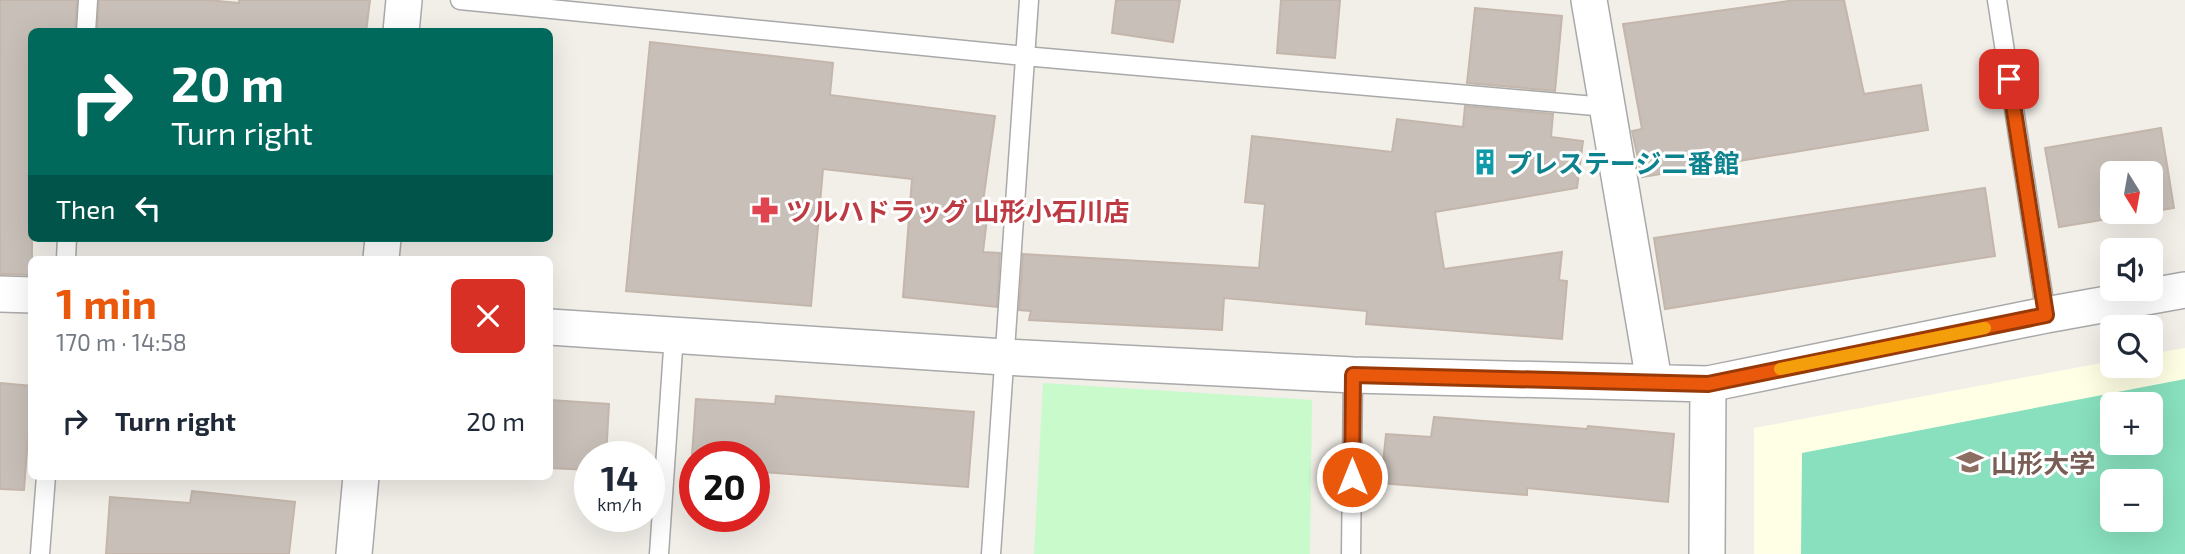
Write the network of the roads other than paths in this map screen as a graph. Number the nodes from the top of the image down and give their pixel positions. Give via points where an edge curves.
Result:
1 (88, 0) edge
2 (404, 0) edge
3 (460, 0) edge
4 (1028, 0) edge
5 (1589, 0) edge
6 (1997, 0) edge
7 (86, 28) edge
8 (401, 28) edge
9 (1024, 56) junction
10 (1606, 107) junction
11 (2185, 290) edge
12 (0, 293) edge
13 (28, 295) edge
14 (2046, 315) junction
15 (553, 327) edge
16 (674, 335) junction
17 (1004, 357) junction
18 (1353, 375) junction
19 (1654, 382) junction
20 (1708, 384) junction
21 (47, 480) edge
22 (361, 480) edge
23 (40, 554) edge
24 (354, 554) edge
25 (659, 554) edge
26 (991, 554) edge
27 (1351, 554) edge
28 (1707, 554) edge

1 - 7 lane
2 - 8 street
3 - 9 lane
4 - 9 lane
5 - 10 street
6 - 14 lane
9 - 10 lane
9 - 17 lane
10 - 19 street
11 - 14 street
12 - 13 street
14 - 20 street
15 - 16 street
16 - 17 street
16 - 25 lane
17 - 18 street
17 - 26 lane
18 - 19 street
18 - 27 lane
19 - 20 street
20 - 28 street
21 - 23 lane
22 - 24 street

